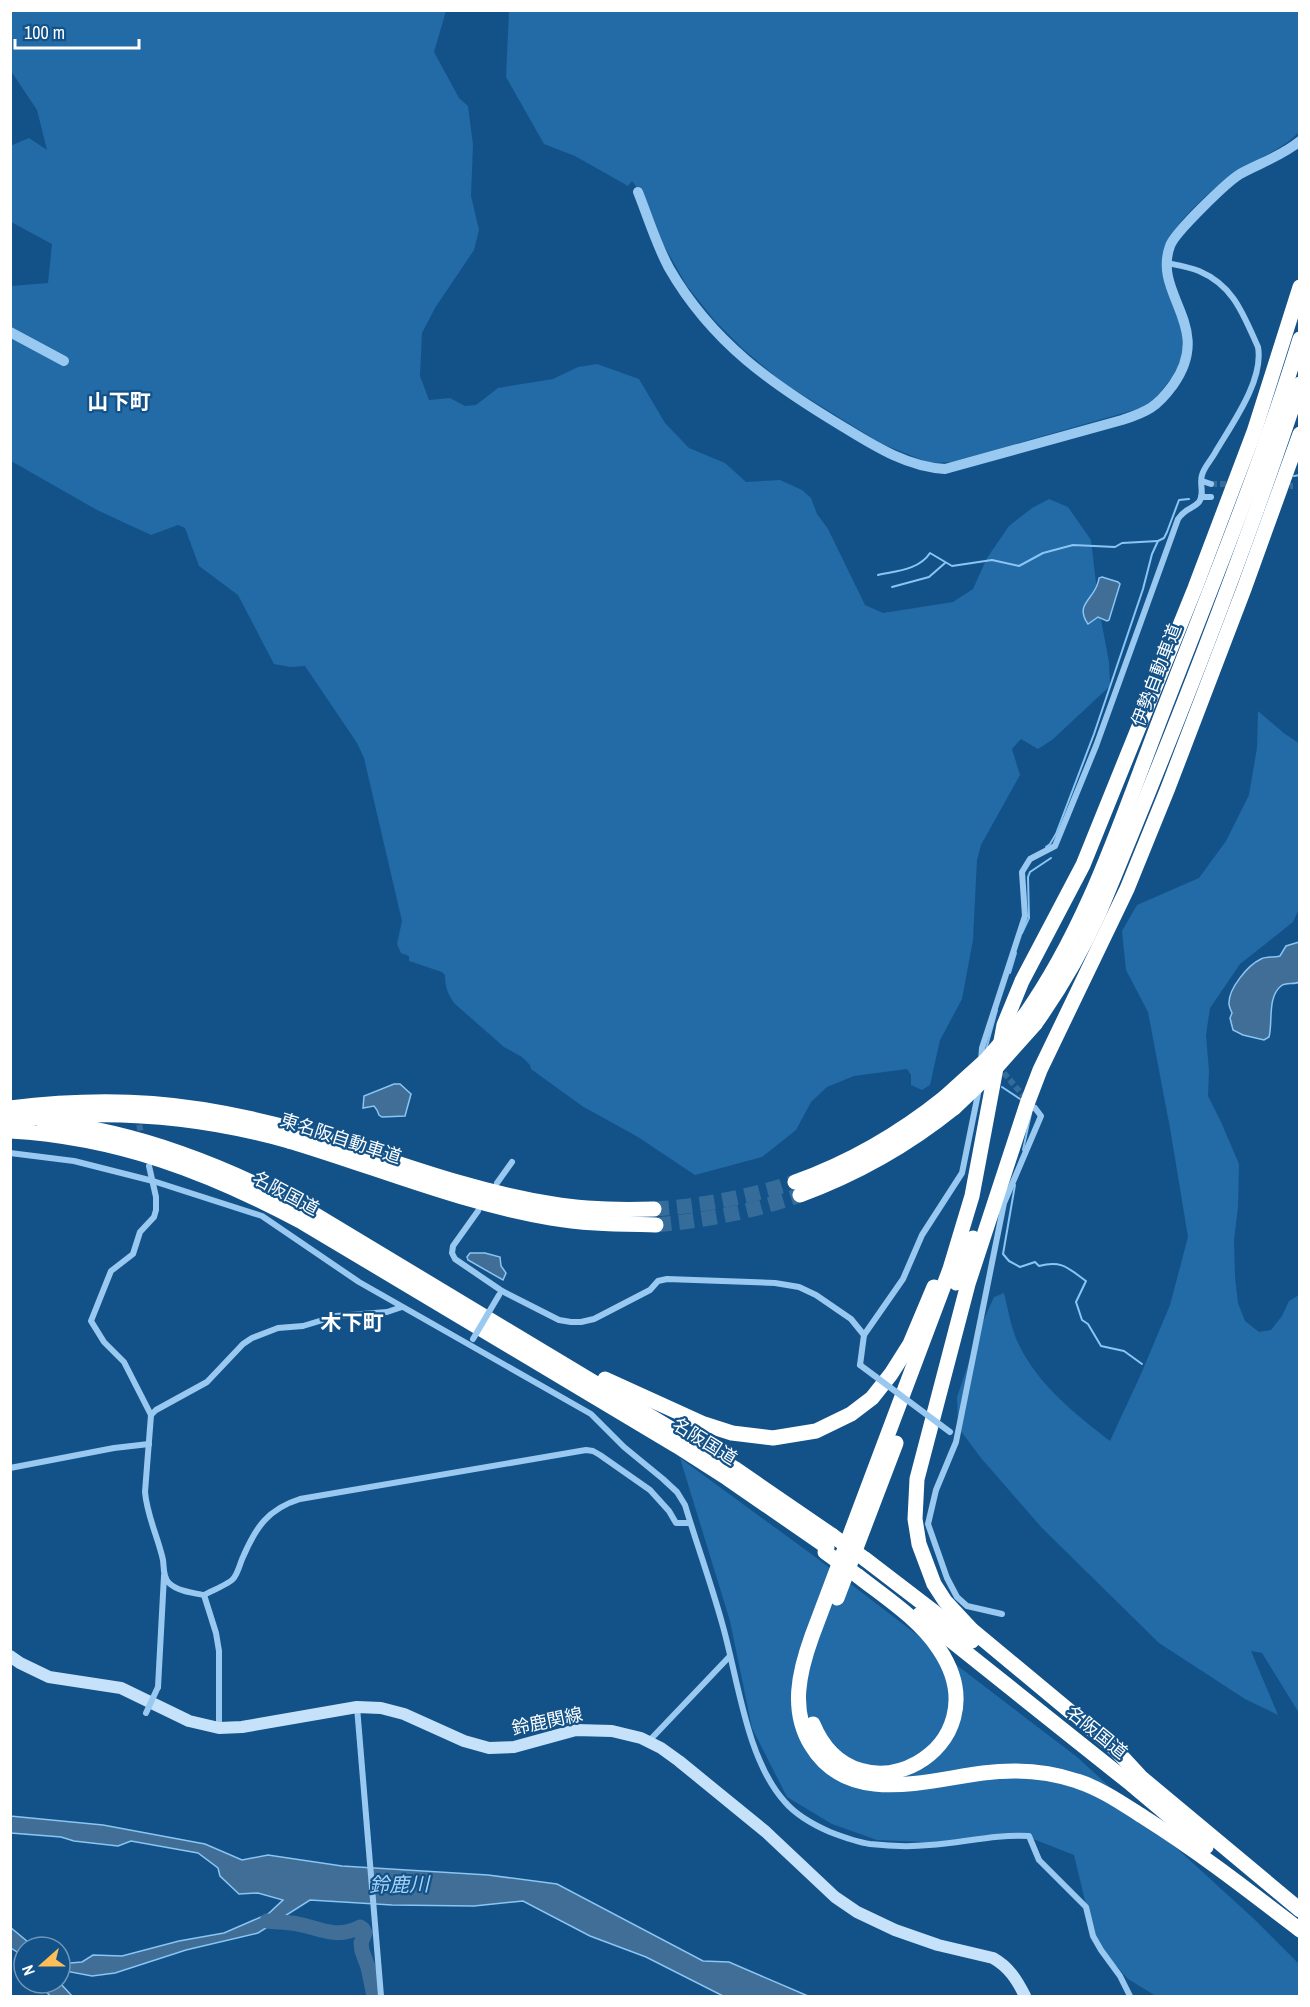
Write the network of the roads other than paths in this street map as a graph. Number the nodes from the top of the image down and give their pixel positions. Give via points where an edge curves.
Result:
1 (1299, 141) edge
2 (638, 192) dead end
3 (1167, 262) junction
4 (1299, 287) edge
5 (10, 332) edge
6 (1299, 339) edge
7 (64, 361) dead end
8 (1299, 384) edge
9 (1299, 434) edge
10 (1202, 481) junction
11 (1211, 484) tunnel mouth
12 (1201, 497) junction
13 (1211, 497) dead end
14 (1030, 1019) junction
15 (10, 1108) edge
16 (1035, 1108) dead end
17 (10, 1120) edge
18 (1018, 1128) junction
19 (10, 1131) edge
20 (291, 1135) junction
21 (982, 1149) junction
22 (10, 1153) edge
23 (512, 1162) dead end
24 (149, 1166) dead end
25 (153, 1181) junction
26 (497, 1183) dead end
27 (797, 1189) tunnel mouth
28 (478, 1211) dead end
29 (655, 1217) tunnel mouth
30 (501, 1293) junction
31 (402, 1307) junction
32 (864, 1335) junction
33 (472, 1342) junction
34 (529, 1344) junction
35 (151, 1415) junction
36 (950, 1432) dead end
37 (149, 1444) junction
38 (10, 1468) edge
39 (690, 1523) junction
40 (828, 1545) junction
41 (861, 1569) junction
42 (165, 1572) junction
43 (204, 1595) junction
44 (1002, 1614) dead end
45 (10, 1656) edge
46 (730, 1656) junction
47 (357, 1707) junction
48 (147, 1713) dead end
49 (219, 1728) junction
50 (649, 1741) junction
51 (1139, 1775) junction
52 (1299, 1910) edge
53 (1299, 1928) edge
54 (381, 1996) edge
55 (1025, 1996) edge
56 (1130, 1996) edge

1 - 3 street via 1238,175 1176,234
2 - 3 street via 669,267 737,354 776,384 880,449 929,468 954,467 1148,411 1181,373 1188,347
3 - 10 street via 1220,282 1238,303 1263,355 1249,394 1201,476
4 - 21 highway via 1254,432 1137,732 1083,865 1014,998 1005,1025
5 - 7 street
6 - 14 highway, 伊勢自動車道 via 1272,425 1097,882
8 - 14 highway, 伊勢自動車道 via 1224,596 1102,904 1069,973
9 - 18 highway via 1168,788 1109,928 1040,1070
10 - 11 street
10 - 12 street
12 - 13 street
12 - 32 street via 1178,519 1096,746 1055,846 1030,859 1022,872 1025,916 984,1050 979,1098 962,1173 922,1235 903,1279
14 - 27 highway, bridge via 987,1059 950,1102
15 - 20 highway, 東名阪自動車道, bridge via 80,1101 157,1103 228,1113
16 - 44 street via 1041,1116 1004,1203 956,1442 927,1524 957,1597 967,1606
17 - 20 highway, 東名阪自動車道, bridge via 154,1115
17 - 34 highway, 名阪国道 via 61,1123 133,1137 234,1173 309,1211
18 - 41 highway via 975,1232 811,1674 811,1721 833,1755 868,1773 900,1771 928,1757 948,1733 955,1712 953,1682 945,1659 931,1639
18 - 51 highway via 968,1284 922,1457 915,1499 919,1544 934,1584 958,1616 1114,1748
19 - 40 highway, 名阪国道 via 127,1149 240,1190 302,1222 727,1478
20 - 29 highway, 東名阪自動車道 via 523,1199
21 - 34 highway via 948,1251 905,1352 872,1398 851,1414 816,1431 773,1438 732,1433 651,1401
21 - 53 highway via 950,1269 805,1654 798,1692 802,1727 827,1763 863,1782 896,1786 1015,1771 1060,1776 1101,1790 1178,1838
22 - 25 street via 74,1161
23 - 26 street
24 - 25 street
25 - 31 street via 262,1216
25 - 35 street via 154,1217 140,1232 133,1254 111,1271 91,1321 104,1342 124,1362
28 - 30 street via 452,1252 460,1264
30 - 32 street via 558,1320 581,1322 594,1319 667,1279 775,1282 816,1295 851,1319
30 - 33 street, bridge
31 - 33 street
31 - 35 street via 336,1316 303,1326 278,1328 252,1338 207,1383
32 - 36 street, bridge via 860,1365
33 - 39 street via 591,1414 677,1492
34 - 40 highway, 名阪国道 via 734,1468
35 - 37 street
37 - 38 street
37 - 42 street via 146,1503
39 - 43 street via 676,1523 650,1490 600,1455 586,1450 288,1503 273,1512 251,1538 233,1580
39 - 46 street
40 - 41 highway, 名阪国道
41 - 51 highway, 名阪国道 via 1025,1683
41 - 53 highway, 名阪国道 via 1105,1763
42 - 43 street via 169,1584
42 - 48 street, bridge via 159,1687
43 - 49 street via 219,1651
45 - 49 main road, 鈴鹿関線 via 49,1677 121,1688 189,1721
46 - 50 street
46 - 56 street via 764,1770 773,1787 798,1814 828,1831 870,1844 930,1845 991,1836 1029,1836 1039,1860 1086,1907 1094,1936
47 - 49 main road, 鈴鹿関線
47 - 50 main road, 鈴鹿関線 via 404,1714 489,1748 514,1747 560,1733 594,1729
47 - 54 street
50 - 55 main road, 鈴鹿関線 via 724,1797 835,1897 857,1912 938,1945 993,1958 1013,1975
51 - 52 highway, 名阪国道

